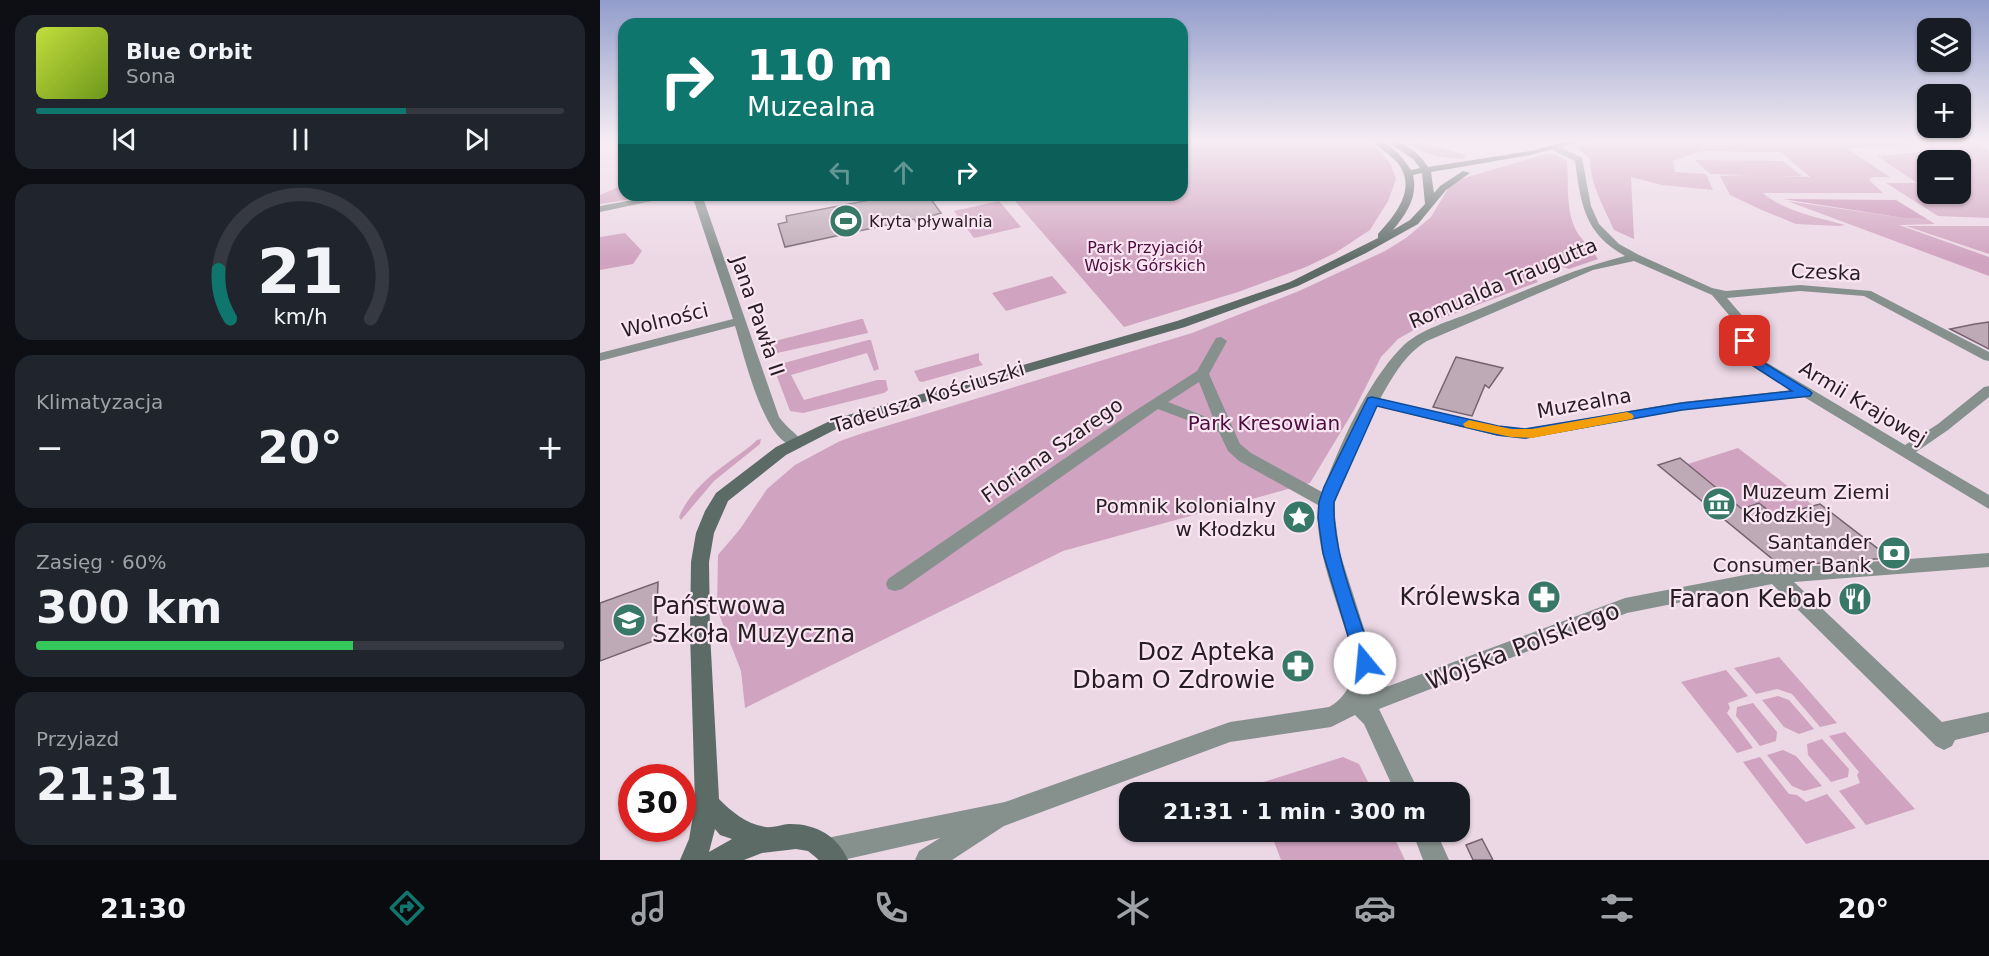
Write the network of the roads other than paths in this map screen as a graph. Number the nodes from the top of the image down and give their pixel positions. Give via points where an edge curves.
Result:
1 (1409, 180) edge
2 (1428, 180) edge
3 (1454, 180) edge
4 (1582, 180) edge
5 (643, 201) edge
6 (699, 201) edge
7 (1429, 203) junction
8 (600, 209) edge
9 (1374, 244) junction
10 (1635, 257) junction
11 (1717, 294) junction
12 (740, 321) junction
13 (1221, 341) dead end
14 (600, 357) edge
15 (1989, 357) edge
16 (1202, 374) junction
17 (1989, 390) edge
18 (1805, 393) junction
19 (1372, 401) junction
20 (1156, 404) junction
21 (1225, 429) junction
22 (795, 442) junction
23 (1905, 452) junction
24 (1327, 502) junction
25 (1989, 504) edge
26 (1989, 560) edge
27 (1776, 576) junction
28 (895, 584) dead end
29 (1355, 700) junction
30 (1989, 722) edge
31 (1402, 782) edge
32 (707, 804) junction
33 (1005, 814) junction
34 (766, 839) junction
35 (1429, 842) edge
36 (831, 856) edge
37 (693, 860) edge
38 (718, 860) edge
39 (928, 860) edge
40 (1436, 860) edge

1 - 9 street, Tadeusza Kościuszki via 1407,204
2 - 7 street
3 - 7 street, Tadeusza Kościuszki
4 - 10 street via 1586,206 1599,231
5 - 8 street
6 - 12 street, Jana Pawła II
7 - 9 street, Tadeusza Kościuszki via 1414,222
9 - 22 street, Tadeusza Kościuszki via 1310,277 1238,305 860,415
10 - 11 street
10 - 19 street, Romualda Traugutta via 1589,268 1418,340 1404,351
11 - 15 street, Czeska via 1800,288 1868,293
11 - 18 street, Armii Krajowej via 1740,320 1748,357
12 - 14 street, Wolności
12 - 22 street, Jana Pawła II via 771,417
13 - 16 street, Floriana Szarego
16 - 20 street, Floriana Szarego
16 - 21 street
17 - 23 street
18 - 19 street, Muzealna via 1682,406 1539,433 1511,433
18 - 23 street, Armii Krajowej
19 - 24 street, Romualda Traugutta
20 - 21 street
20 - 28 street, Floriana Szarego
21 - 24 street via 1233,447 1245,457
22 - 32 street, Tadeusza Kościuszki via 723,497 713,511 703,541 699,585
23 - 25 street, Armii Krajowej
24 - 29 street, Romualda Traugutta via 1331,553 1365,663
26 - 27 street, Wojska Polskiego
27 - 29 street, Wojska Polskiego via 1625,606 1389,696
27 - 30 street via 1941,736
29 - 31 street via 1372,717
29 - 33 street via 1331,717 1230,732
32 - 34 street via 729,826
32 - 37 street, Tadeusza Kościuszki
33 - 36 street via 930,828
33 - 39 street
34 - 36 street via 802,837 819,844
34 - 38 street
35 - 40 street

